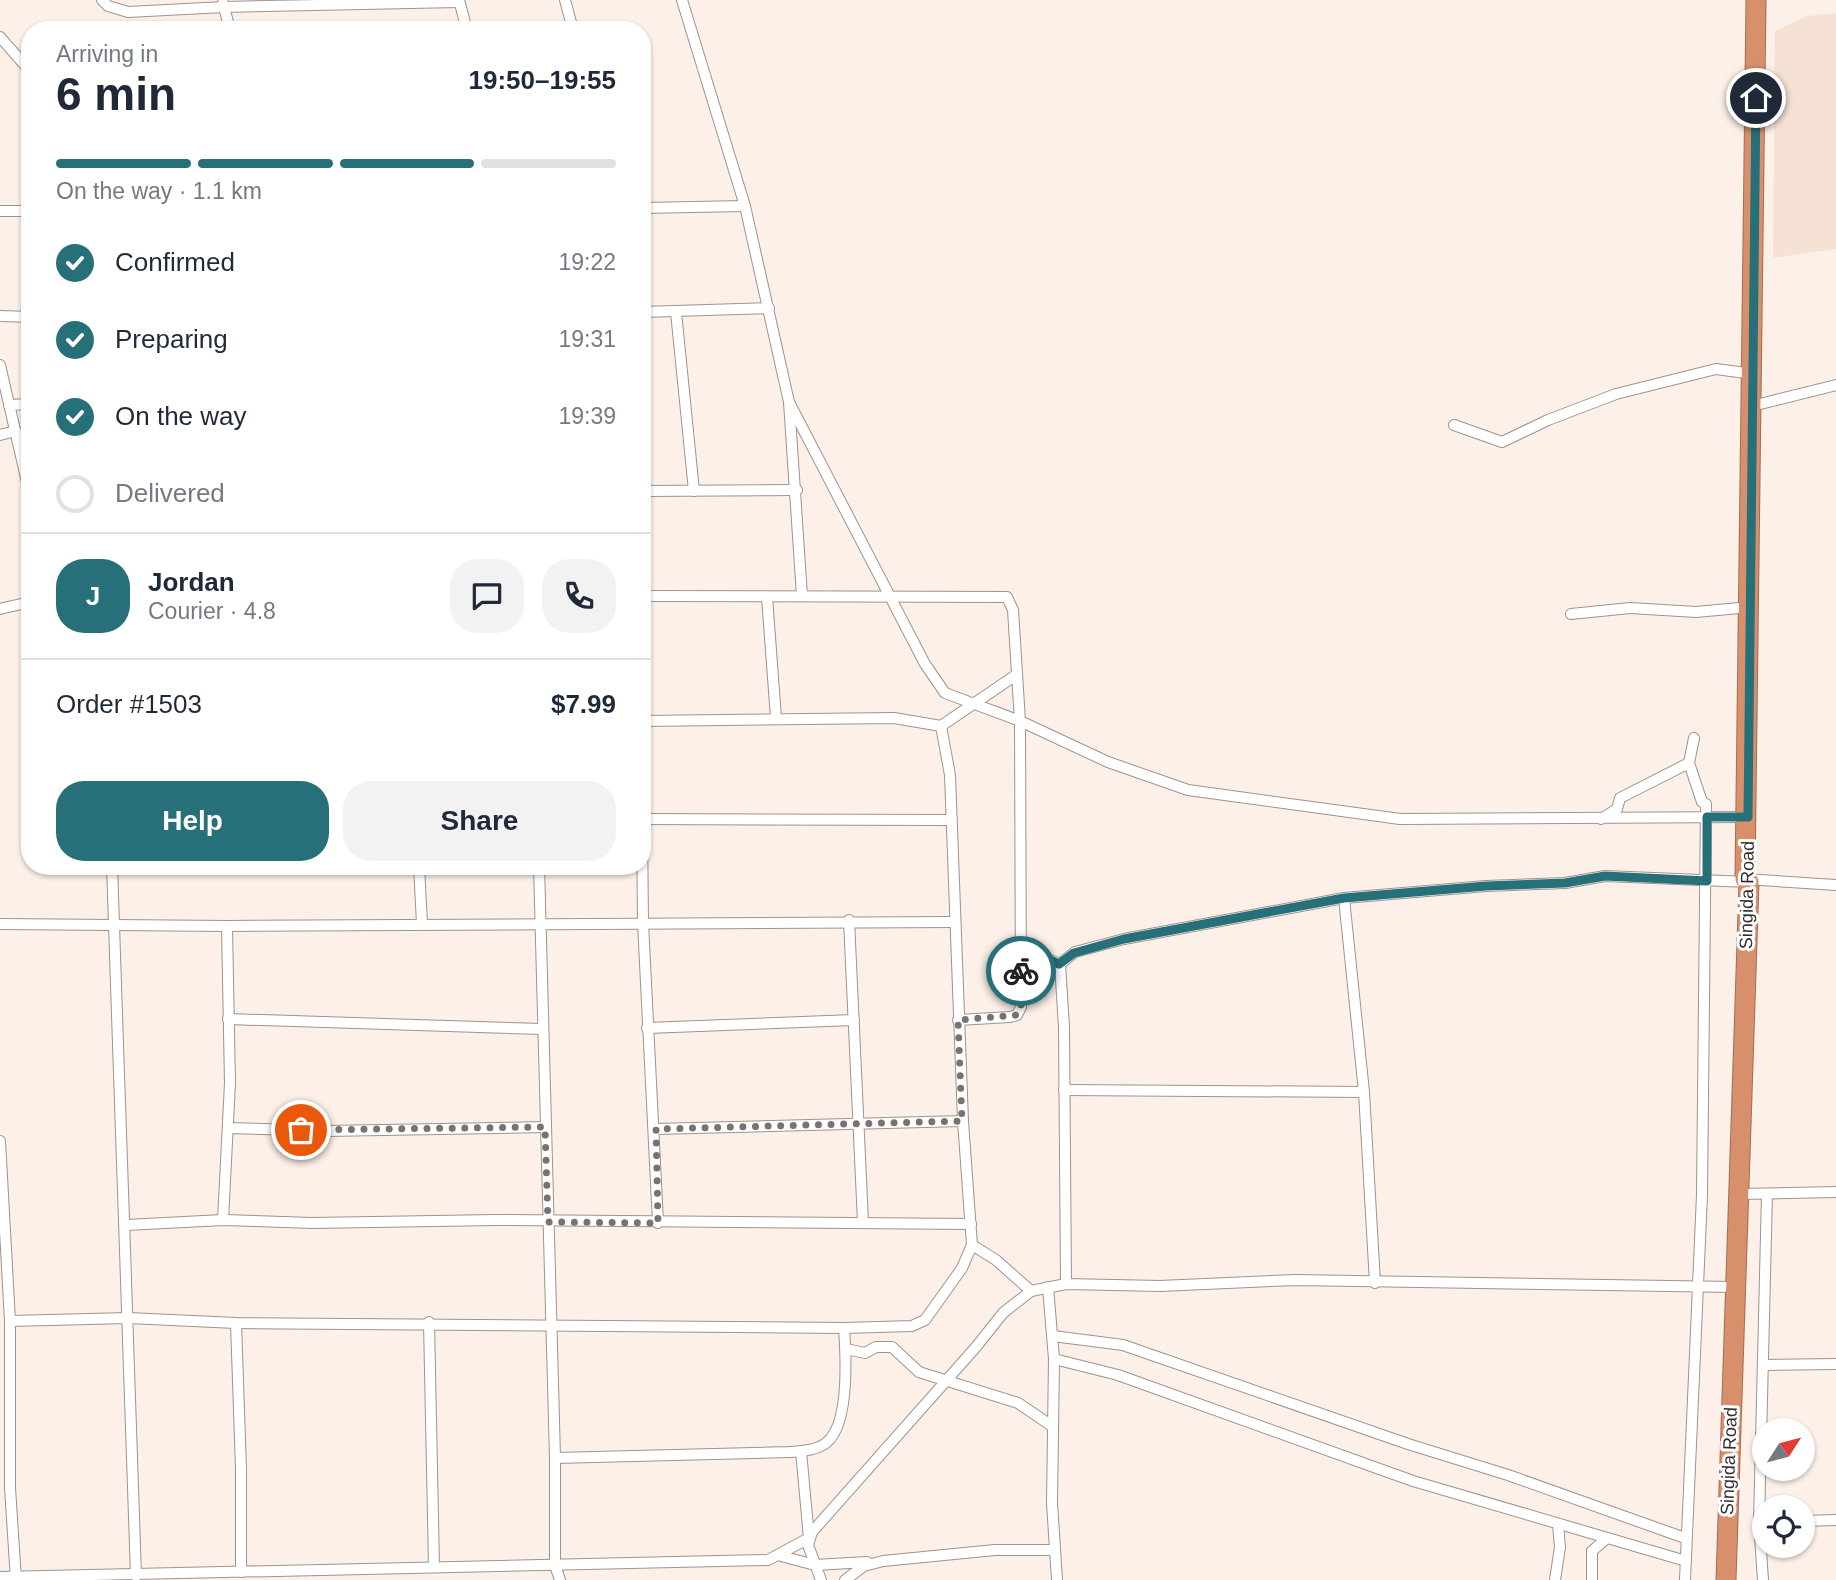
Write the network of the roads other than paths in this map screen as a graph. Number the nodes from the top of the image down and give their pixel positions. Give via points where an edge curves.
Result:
1 (102, 0) edge
2 (565, 0) edge
3 (682, 0) edge
4 (1756, 0) edge
5 (459, 1) edge
6 (223, 3) edge
7 (355, 3) edge
8 (228, 21) edge
9 (465, 21) edge
10 (571, 21) edge
11 (0, 37) edge
12 (21, 61) edge
13 (745, 206) junction
14 (651, 208) edge
15 (0, 211) edge
16 (21, 211) edge
17 (769, 308) junction
18 (676, 312) junction
19 (651, 313) edge
20 (0, 316) edge
21 (21, 317) edge
22 (0, 365) edge
23 (1753, 374) junction
24 (1836, 385) edge
25 (789, 402) junction
26 (21, 404) edge
27 (9, 405) junction
28 (1752, 406) junction
29 (1454, 425) dead end
30 (16, 431) junction
31 (0, 435) edge
32 (21, 454) edge
33 (797, 490) junction
34 (694, 491) junction
35 (651, 492) edge
36 (889, 595) junction
37 (651, 596) edge
38 (802, 596) junction
39 (767, 597) junction
40 (21, 604) edge
41 (1750, 607) junction
42 (0, 609) edge
43 (1571, 614) dead end
44 (1016, 675) junction
45 (972, 703) junction
46 (776, 719) junction
47 (651, 721) edge
48 (1020, 721) junction
49 (941, 726) junction
50 (1693, 737) dead end
51 (1689, 763) junction
52 (1707, 817) junction
53 (1748, 817) junction
54 (1601, 818) junction
55 (651, 819) edge
56 (951, 820) junction
57 (112, 875) edge
58 (419, 875) edge
59 (539, 875) edge
60 (643, 875) edge
61 (1707, 881) junction
62 (1747, 881) junction
63 (1836, 885) edge
64 (1344, 898) junction
65 (849, 920) junction
66 (953, 922) junction
67 (114, 923) junction
68 (539, 923) junction
69 (643, 923) junction
70 (0, 924) edge
71 (422, 924) junction
72 (227, 926) junction
73 (1021, 957) junction
74 (1059, 964) junction
75 (229, 1019) junction
76 (854, 1020) junction
77 (958, 1020) junction
78 (647, 1028) junction
79 (542, 1029) junction
80 (1064, 1090) junction
81 (1364, 1092) junction
82 (962, 1121) junction
83 (859, 1124) junction
84 (545, 1127) junction
85 (229, 1128) junction
86 (656, 1129) junction
87 (0, 1141) edge
88 (1836, 1192) edge
89 (1738, 1194) junction
90 (1767, 1194) junction
91 (223, 1220) junction
92 (548, 1222) junction
93 (863, 1222) junction
94 (658, 1223) junction
95 (971, 1224) junction
96 (126, 1225) junction
97 (972, 1245) junction
98 (1375, 1283) junction
99 (1066, 1284) junction
100 (1699, 1286) junction
101 (1048, 1287) junction
102 (1734, 1287) junction
103 (1031, 1291) junction
104 (128, 1318) junction
105 (10, 1321) junction
106 (429, 1322) junction
107 (236, 1323) junction
108 (550, 1324) junction
109 (845, 1328) junction
110 (1053, 1336) junction
111 (5, 1340) edge
112 (846, 1349) junction
113 (1054, 1359) junction
114 (1836, 1364) edge
115 (1763, 1365) junction
116 (946, 1381) junction
117 (1052, 1426) junction
118 (802, 1451) junction
119 (555, 1458) junction
120 (1761, 1495) edge
121 (1836, 1520) edge
122 (1815, 1521) edge
123 (1558, 1524) junction
124 (808, 1538) junction
125 (1607, 1538) junction
126 (1685, 1538) junction
127 (1054, 1550) junction
128 (780, 1556) junction
129 (1762, 1558) edge
130 (1686, 1561) junction
131 (873, 1562) junction
132 (555, 1565) junction
133 (815, 1565) junction
134 (434, 1567) junction
135 (241, 1572) junction
136 (136, 1576) junction
137 (0, 1577) edge
138 (16, 1578) edge
139 (560, 1580) edge
140 (821, 1580) edge
141 (845, 1580) edge
142 (1057, 1580) edge
143 (1555, 1580) edge
144 (1592, 1580) edge
145 (1685, 1580) edge
146 (1726, 1580) edge
147 (1763, 1580) edge

1 - 6 street via 128,12
2 - 10 street
3 - 13 street
4 - 23 highway, Singida Road
5 - 7 street
5 - 9 street
6 - 7 street
6 - 8 street
11 - 12 street
13 - 14 street
13 - 17 street
15 - 16 street
17 - 18 street
17 - 25 street
18 - 19 street
18 - 34 street
20 - 21 street
22 - 27 street
23 - 28 highway, Singida Road
23 - 29 street via 1716,369 1616,394 1502,442
24 - 28 street
25 - 33 street
25 - 36 street
26 - 27 street
27 - 30 street
28 - 41 highway, Singida Road
30 - 31 street
30 - 32 street
33 - 34 street
33 - 38 street
34 - 35 street
36 - 38 street
36 - 44 street via 1007,597 1013,610
36 - 45 street via 937,683 945,693
37 - 39 street
38 - 39 street
39 - 46 street
40 - 42 street
41 - 43 street via 1696,612 1630,608
41 - 53 highway, Singida Road
44 - 45 street
44 - 48 street
45 - 48 street
45 - 49 street
46 - 47 street
46 - 49 street via 894,718
48 - 54 street via 1108,762 1188,790 1400,819
48 - 73 street
49 - 56 street via 950,775
50 - 51 street
51 - 52 street
51 - 54 street via 1620,798 1617,809
52 - 53 street
52 - 54 street
52 - 61 street
53 - 62 highway, Singida Road
55 - 56 street
56 - 66 street
57 - 67 street
58 - 71 street
59 - 68 street
60 - 69 street
61 - 62 street
61 - 64 street via 1605,876 1565,883
61 - 100 street
62 - 63 street
62 - 89 highway, Singida Road
64 - 74 street via 1124,939 1074,953
64 - 81 street
65 - 66 street
65 - 69 street
65 - 76 street
66 - 77 street
67 - 70 street
67 - 72 street
67 - 96 street
68 - 69 street
68 - 71 street
68 - 79 street
69 - 78 street
71 - 72 street
72 - 75 street
73 - 74 street
73 - 77 street via 1017,1015
74 - 80 street
75 - 79 street
75 - 85 street
76 - 78 street
76 - 83 street
77 - 82 street
78 - 86 street
79 - 84 street
80 - 81 street
80 - 99 street
81 - 98 street
82 - 83 street
82 - 95 street
83 - 86 street
83 - 93 street
84 - 85 street
84 - 92 street
85 - 91 street
86 - 94 street
87 - 105 street
88 - 90 street
89 - 90 street
89 - 102 highway, Singida Road
90 - 115 street
91 - 92 street
91 - 96 street
92 - 94 street
92 - 108 street
93 - 94 street
93 - 95 street
95 - 97 street
96 - 104 street
97 - 103 street
97 - 109 street via 962,1268 925,1320 904,1327
98 - 99 street
98 - 100 street
99 - 101 street
100 - 102 street
100 - 126 street
101 - 103 street
101 - 110 street
102 - 146 highway, Singida Road
103 - 116 street via 1003,1313
104 - 105 street
104 - 107 street
104 - 136 street
105 - 111 street
106 - 107 street
106 - 108 street
106 - 134 street
107 - 135 street
108 - 109 street
108 - 119 street
109 - 112 street
110 - 113 street
110 - 126 street via 1123,1345
111 - 138 street
112 - 116 street via 865,1353 892,1347 919,1372
112 - 118 street via 837,1430 825,1444
113 - 117 street
113 - 123 street via 1118,1375 1413,1481
114 - 115 street
115 - 120 street
116 - 117 street via 1018,1403
116 - 124 street
117 - 127 street
118 - 119 street
118 - 124 street
119 - 132 street
121 - 122 street
123 - 125 street
123 - 143 street
124 - 128 street
124 - 133 street
125 - 130 street
125 - 144 street via 1592,1551
126 - 130 street
127 - 131 street via 995,1550
127 - 142 street
128 - 132 street via 754,1561
128 - 133 street
129 - 147 street
130 - 145 street
131 - 133 street
131 - 141 street
132 - 134 street
132 - 139 street
133 - 140 street
134 - 135 street
135 - 136 street
136 - 138 street
137 - 138 street

